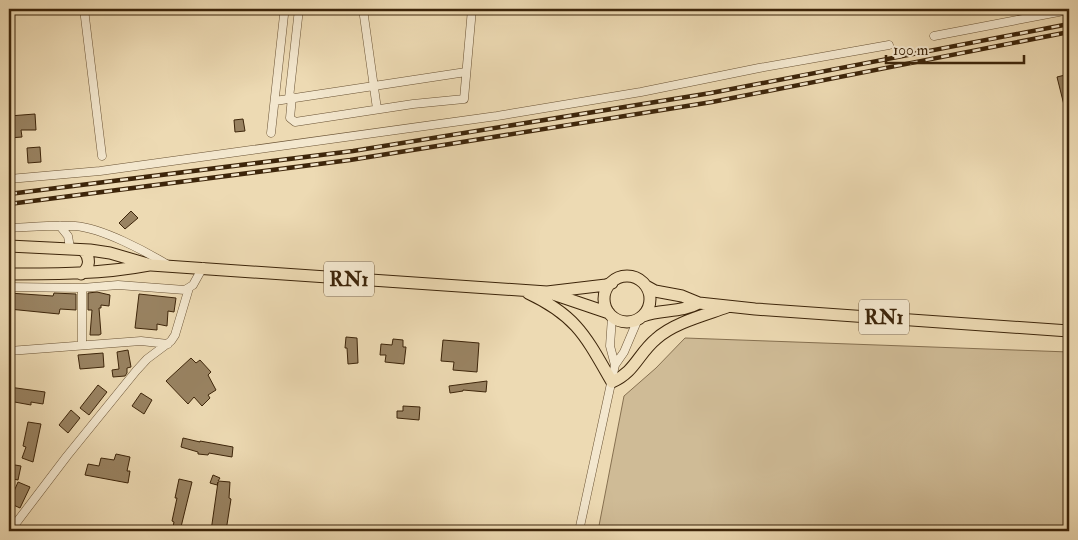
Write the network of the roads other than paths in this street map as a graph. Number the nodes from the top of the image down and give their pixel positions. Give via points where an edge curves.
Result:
1 (84, 9) edge
2 (300, 9) edge
3 (363, 9) edge
4 (472, 9) edge
5 (1069, 10) edge
6 (284, 14) dead end
7 (934, 36) dead end
8 (889, 45) dead end
9 (466, 72) junction
10 (374, 85) junction
11 (291, 98) junction
12 (275, 101) junction
13 (377, 109) junction
14 (271, 134) dead end
15 (102, 156) dead end
16 (9, 179) edge
17 (60, 226) junction
18 (9, 228) edge
19 (9, 246) edge
20 (70, 248) junction
21 (84, 250) junction
22 (151, 265) junction
23 (168, 266) junction
24 (203, 267) junction
25 (9, 274) edge
26 (81, 274) junction
27 (612, 283) junction
28 (646, 286) junction
29 (9, 287) edge
30 (82, 288) junction
31 (188, 288) junction
32 (523, 290) junction
33 (547, 292) junction
34 (699, 303) junction
35 (728, 306) junction
36 (610, 315) junction
37 (640, 318) junction
38 (1069, 331) edge
39 (168, 344) junction
40 (82, 346) junction
41 (9, 351) edge
42 (615, 366) junction
43 (612, 382) junction
44 (10, 531) edge
45 (579, 531) edge

1 - 15 street
2 - 11 street
3 - 10 street
4 - 9 street
5 - 7 street
6 - 12 street
8 - 16 street via 497,116 100,171
9 - 10 street
9 - 13 street via 464,98
10 - 11 street
10 - 13 street
11 - 12 street
11 - 13 street via 290,118 295,122
12 - 14 street
17 - 18 street
17 - 20 street via 68,236
17 - 23 street via 93,230 142,250
19 - 20 main road, RN1
20 - 21 main road, RN1
21 - 22 main road, RN1 via 110,253
21 - 26 main road via 89,264
22 - 23 main road, RN1
22 - 26 main road, RN1
23 - 24 main road, RN1
24 - 31 street
24 - 32 main road, RN1
25 - 26 main road, RN1
27 - 28 main road via 632,277
27 - 33 main road, RN1
27 - 36 main road via 604,297
28 - 34 main road, RN1
28 - 37 main road via 650,302
29 - 30 street
30 - 31 street via 118,285
30 - 40 street
31 - 39 street via 177,330
32 - 33 main road, RN1
32 - 43 main road via 547,302 573,322 586,337
33 - 36 main road, RN1
34 - 35 main road, RN1
34 - 37 main road, RN1 via 682,310
35 - 38 main road, RN1
35 - 43 main road via 668,330 650,345 632,369
36 - 37 main road via 622,322
36 - 42 street via 610,346
37 - 42 street
39 - 40 street via 141,341
39 - 44 street via 136,371
40 - 41 street
42 - 43 street
43 - 45 street

